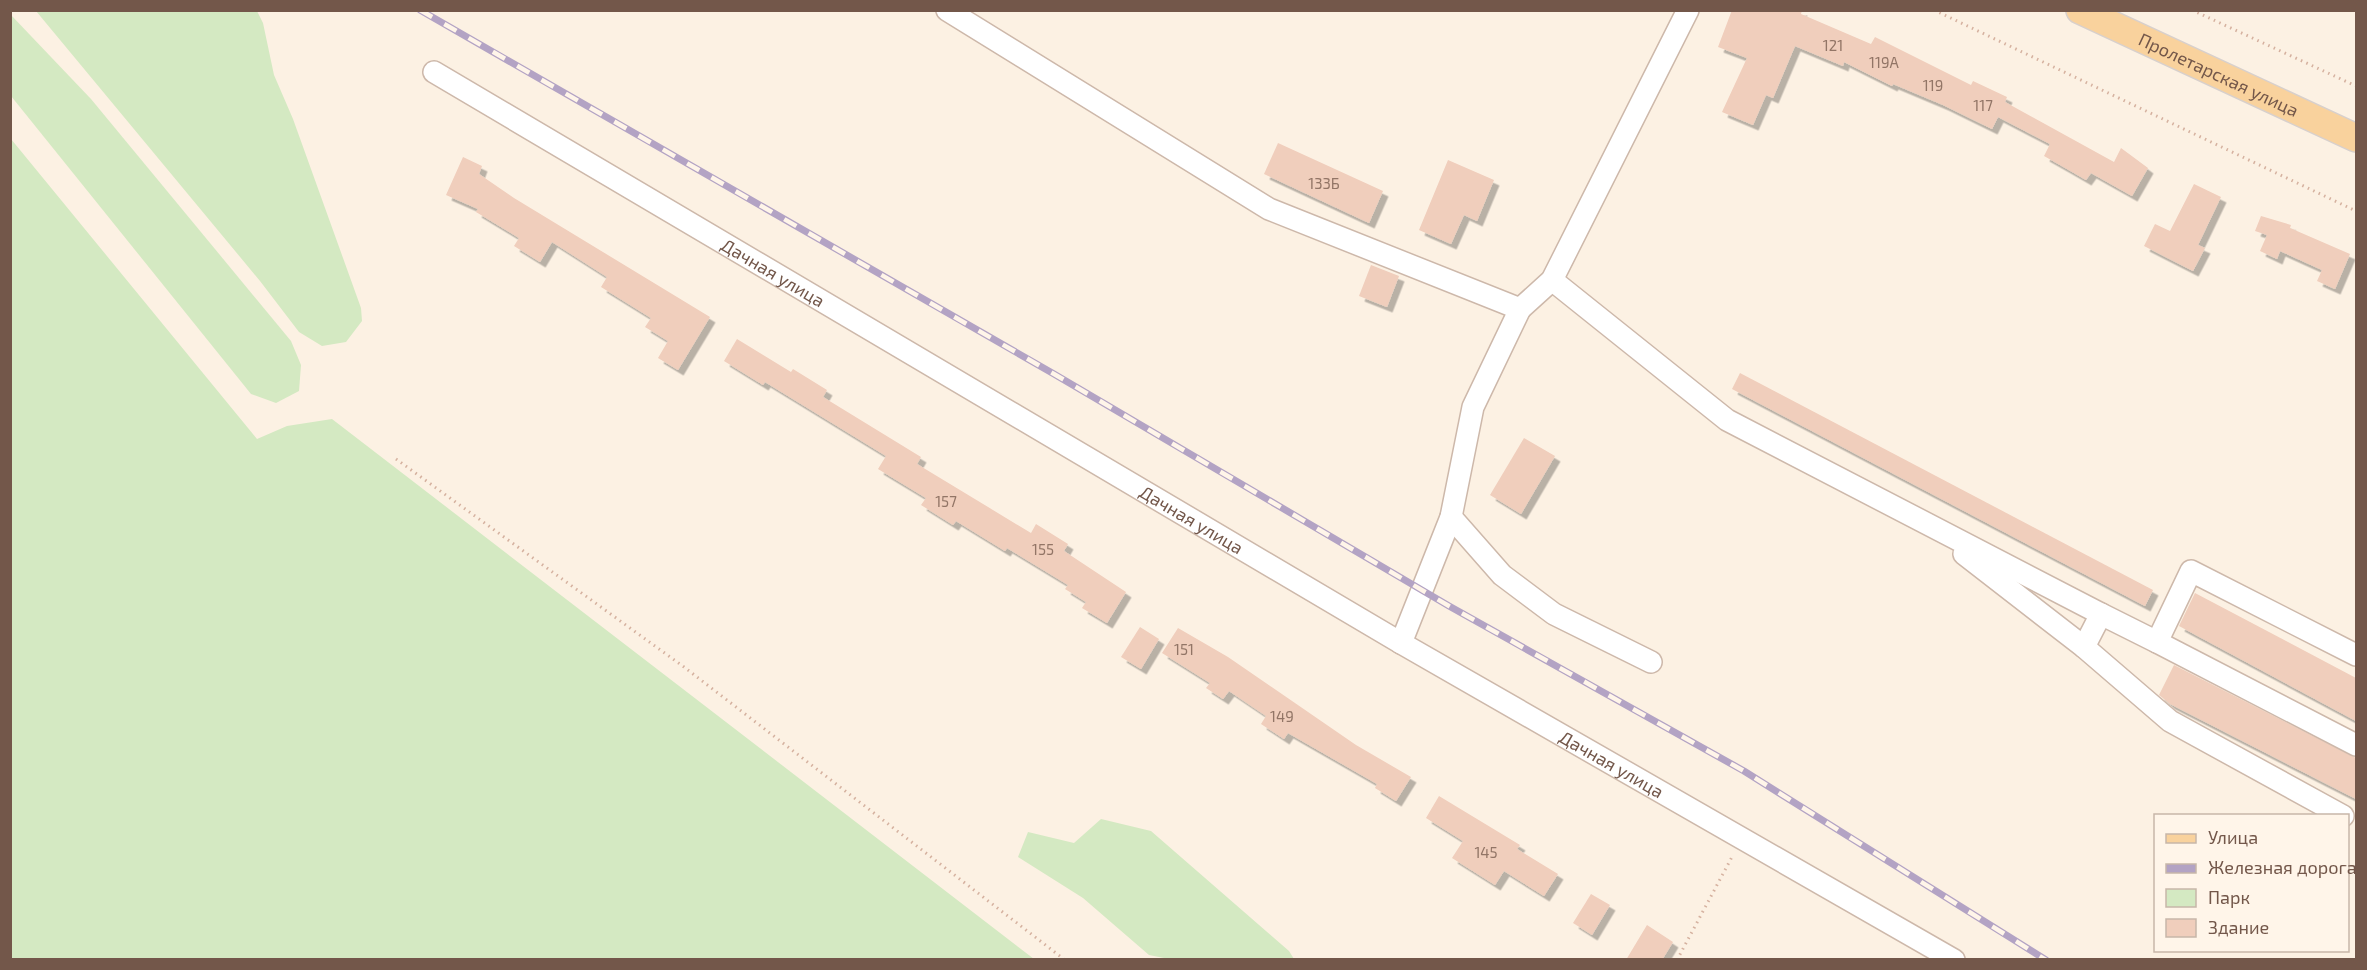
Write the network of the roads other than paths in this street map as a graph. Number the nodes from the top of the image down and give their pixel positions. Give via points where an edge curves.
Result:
1 (946, 10) edge
2 (1688, 10) edge
3 (2080, 10) edge
4 (434, 72) dead end
5 (2356, 138) edge
6 (1552, 280) junction
7 (1520, 309) junction
8 (1451, 518) junction
9 (1921, 521) junction
10 (2101, 614) junction
11 (2157, 642) junction
12 (1401, 643) junction
13 (2084, 647) junction
14 (2356, 655) edge
15 (1651, 662) dead end
16 (2356, 745) edge
17 (2339, 814) edge
18 (1954, 960) edge

1 - 7 street via 1269,209
2 - 6 street
3 - 5 main road, Пролетарская улица
4 - 12 street, Дачная улица
6 - 7 street
6 - 9 street via 1726,420
7 - 8 street via 1473,408
8 - 12 street
8 - 15 street via 1502,575 1554,614
9 - 10 street
9 - 13 street
10 - 11 street
10 - 13 street
11 - 14 street via 2190,571
11 - 16 street
12 - 18 street, Дачная улица
13 - 17 street via 2170,721

